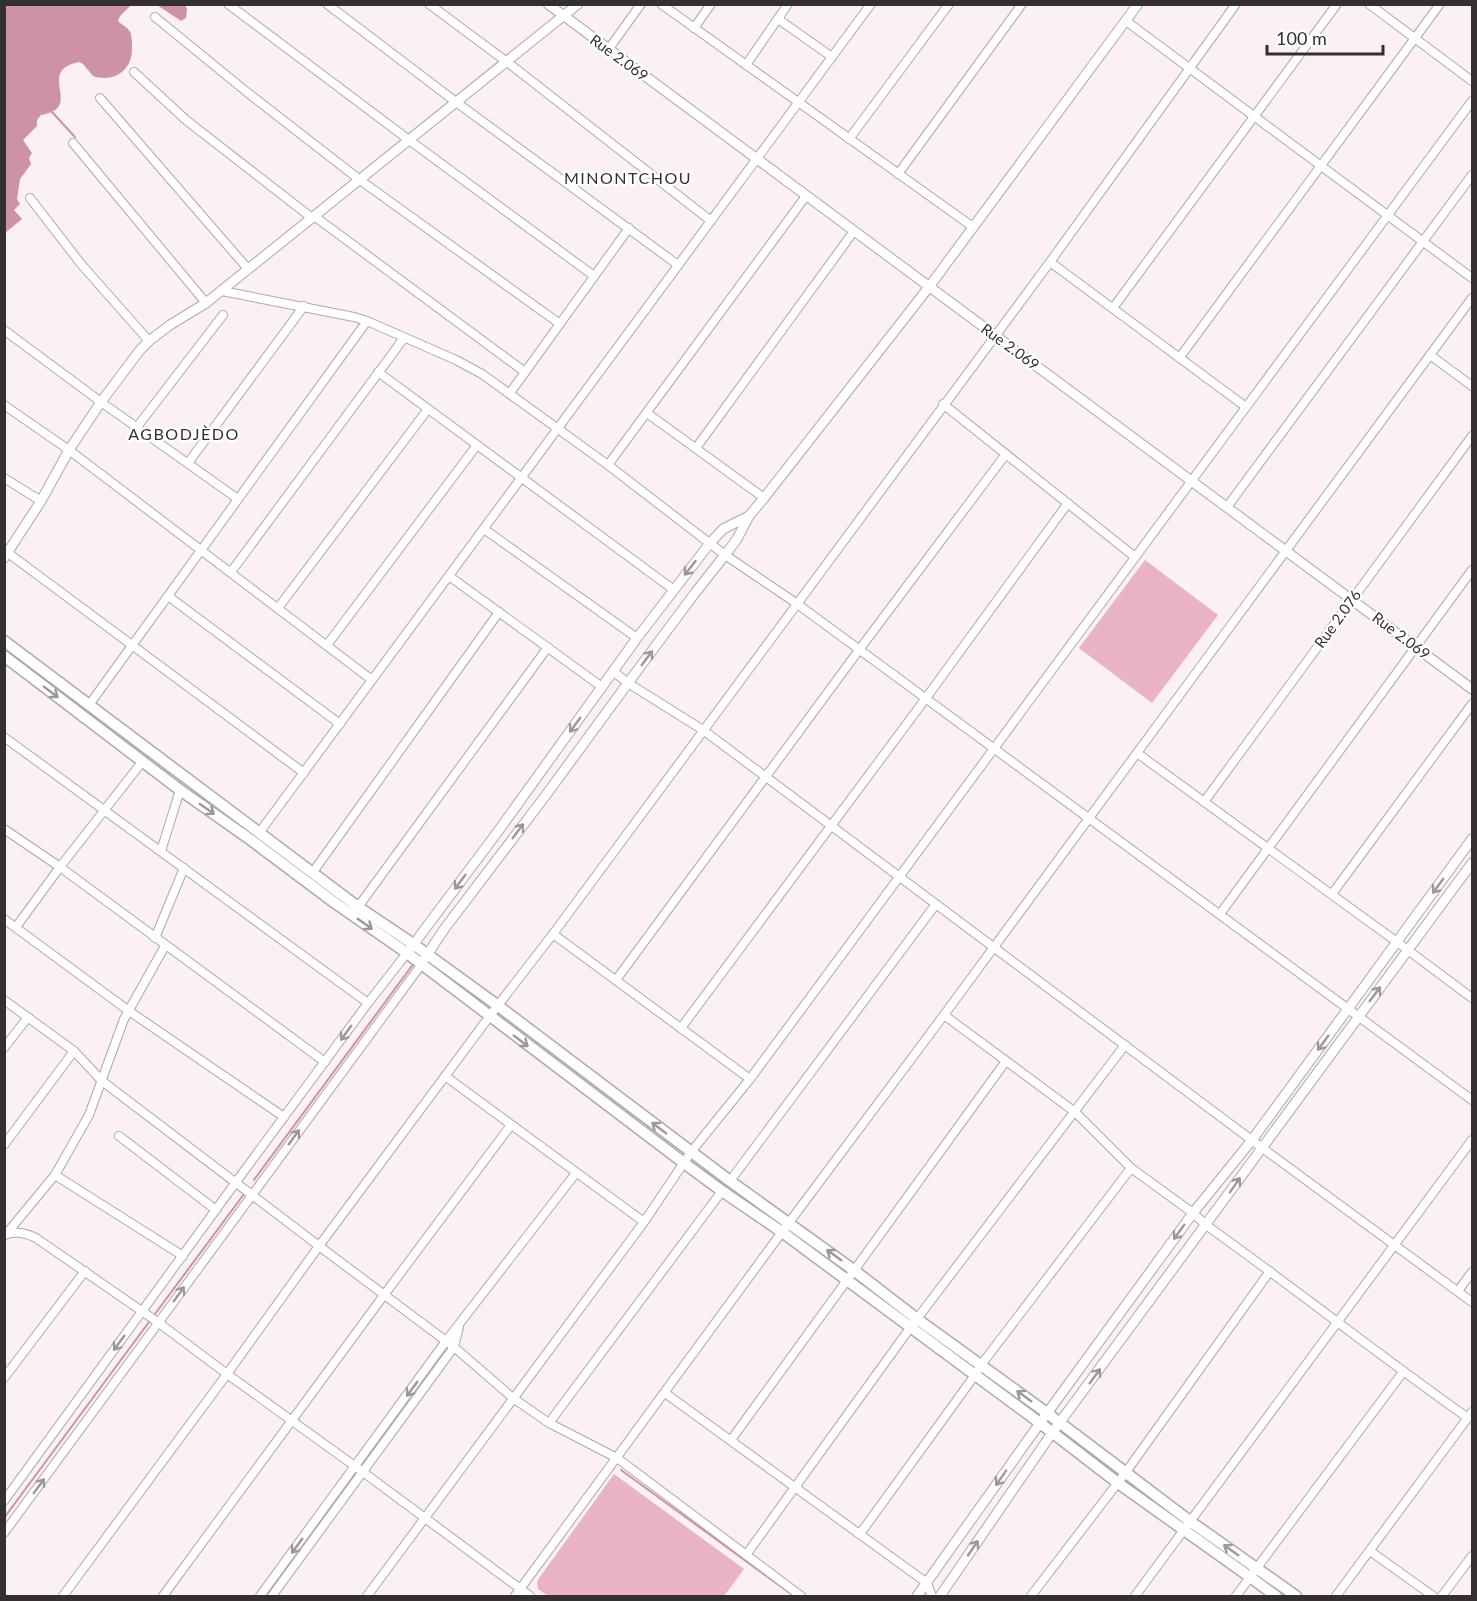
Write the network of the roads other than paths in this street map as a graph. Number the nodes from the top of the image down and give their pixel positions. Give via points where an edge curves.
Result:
1 (228, 4) edge
2 (327, 4) edge
3 (429, 4) edge
4 (548, 4) edge
5 (578, 4) edge
6 (641, 4) edge
7 (661, 4) edge
8 (711, 4) edge
9 (788, 4) edge
10 (871, 4) edge
11 (949, 4) edge
12 (1022, 4) edge
13 (1138, 4) edge
14 (1236, 4) edge
15 (1337, 4) edge
16 (1369, 4) edge
17 (1440, 4) edge
18 (563, 16) junction
19 (155, 17) dead end
20 (778, 19) junction
21 (1126, 21) junction
22 (694, 28) junction
23 (1415, 39) junction
24 (608, 50) junction
25 (832, 57) junction
26 (507, 62) junction
27 (746, 65) junction
28 (1191, 69) junction
29 (134, 72) dead end
30 (1473, 81) edge
31 (100, 98) dead end
32 (1473, 100) edge
33 (456, 102) junction
34 (798, 103) junction
35 (1255, 117) junction
36 (849, 139) junction
37 (409, 140) junction
38 (73, 143) dead end
39 (757, 159) junction
40 (1321, 166) junction
41 (898, 174) junction
42 (1473, 176) edge
43 (360, 180) junction
44 (806, 196) junction
45 (30, 198) dead end
46 (1388, 215) junction
47 (313, 217) junction
48 (711, 221) junction
49 (973, 227) junction
50 (629, 228) junction
51 (854, 231) junction
52 (1424, 242) junction
53 (1050, 261) junction
54 (678, 265) junction
55 (248, 269) junction
56 (594, 276) junction
57 (1473, 278) edge
58 (929, 286) junction
59 (222, 291) junction
60 (1473, 298) edge
61 (206, 303) junction
62 (304, 306) junction
63 (1113, 308) junction
64 (223, 315) dead end
65 (367, 321) junction
66 (560, 324) junction
67 (4, 330) edge
68 (994, 335) junction
69 (404, 338) junction
70 (149, 341) junction
71 (1430, 355) junction
72 (1180, 357) junction
73 (378, 372) junction
74 (525, 372) junction
75 (1473, 386) edge
76 (510, 393) junction
77 (101, 402) junction
78 (944, 404) junction
79 (4, 405) edge
80 (1246, 407) junction
81 (428, 409) junction
82 (647, 413) junction
83 (137, 427) junction
84 (558, 428) junction
85 (1473, 436) edge
86 (477, 445) junction
87 (696, 448) junction
88 (69, 450) junction
89 (1006, 454) junction
90 (188, 462) junction
91 (608, 465) junction
92 (4, 478) edge
93 (522, 478) junction
94 (1191, 481) junction
95 (765, 498) junction
96 (238, 499) junction
97 (41, 501) junction
98 (1068, 503) junction
99 (1227, 507) junction
100 (749, 516) junction
101 (484, 529) junction
102 (710, 543) junction
103 (201, 550) junction
104 (1286, 551) junction
105 (6, 554) edge
106 (725, 555) junction
107 (1135, 557) junction
108 (1473, 570) edge
109 (231, 573) junction
110 (449, 576) junction
111 (674, 590) junction
112 (168, 596) junction
113 (1352, 600) junction
114 (796, 603) junction
115 (278, 608) junction
116 (499, 612) junction
117 (637, 638) junction
118 (4, 641) edge
119 (132, 645) junction
120 (327, 645) junction
121 (1416, 647) junction
122 (548, 648) junction
123 (859, 650) junction
124 (4, 656) edge
125 (614, 672) junction
126 (372, 680) junction
127 (628, 683) junction
128 (602, 687) junction
129 (1473, 689) edge
130 (926, 698) junction
131 (1473, 704) edge
132 (89, 705) junction
133 (340, 724) junction
134 (702, 730) junction
135 (4, 737) edge
136 (994, 748) junction
137 (1137, 753) junction
138 (142, 762) junction
139 (304, 773) junction
140 (765, 777) junction
141 (180, 790) junction
142 (1204, 802) junction
143 (104, 810) junction
144 (1089, 818) junction
145 (830, 825) junction
146 (4, 828) edge
147 (259, 833) junction
148 (1473, 839) edge
149 (1268, 848) junction
150 (161, 851) junction
151 (1473, 863) edge
152 (60, 867) junction
153 (184, 868) junction
154 (313, 872) junction
155 (899, 877) junction
156 (1332, 894) junction
157 (936, 904) junction
158 (358, 907) junction
159 (1220, 914) junction
160 (4, 919) edge
161 (16, 927) junction
162 (553, 934) junction
163 (155, 938) junction
164 (1397, 942) junction
165 (165, 946) junction
166 (994, 947) junction
167 (410, 949) junction
168 (1408, 950) junction
169 (428, 955) junction
170 (421, 965) junction
171 (616, 980) junction
172 (1473, 998) edge
173 (4, 1000) edge
174 (368, 1003) junction
175 (498, 1005) junction
176 (1348, 1008) junction
177 (129, 1011) junction
178 (944, 1015) junction
179 (1359, 1016) junction
180 (28, 1017) junction
181 (489, 1017) junction
182 (681, 1028) junction
183 (1125, 1045) junction
184 (4, 1048) edge
185 (74, 1051) junction
186 (1006, 1061) junction
187 (324, 1062) junction
188 (445, 1076) junction
189 (750, 1079) junction
190 (102, 1081) junction
191 (1473, 1100) edge
192 (1075, 1112) junction
193 (284, 1117) junction
194 (511, 1125) junction
195 (119, 1136) dead end
196 (1252, 1140) junction
197 (1473, 1140) edge
198 (4, 1145) edge
199 (1262, 1147) junction
200 (692, 1152) junction
201 (684, 1164) junction
202 (1131, 1168) junction
203 (576, 1173) junction
204 (55, 1175) junction
205 (730, 1181) junction
206 (236, 1182) junction
207 (722, 1191) junction
208 (251, 1195) junction
209 (216, 1210) junction
210 (1193, 1213) junction
211 (644, 1222) junction
212 (1206, 1225) junction
213 (785, 1228) junction
214 (6, 1234) edge
215 (1395, 1245) junction
216 (319, 1246) junction
217 (183, 1256) junction
218 (85, 1270) junction
219 (855, 1271) junction
220 (1270, 1271) junction
221 (1473, 1272) edge
222 (847, 1280) junction
223 (1458, 1291) junction
224 (384, 1295) junction
225 (1473, 1302) edge
226 (143, 1311) junction
227 (1338, 1321) junction
228 (159, 1323) junction
229 (914, 1324) junction
230 (459, 1326) junction
231 (446, 1341) junction
232 (454, 1347) junction
233 (978, 1370) junction
234 (1403, 1372) junction
235 (227, 1374) junction
236 (4, 1378) edge
237 (665, 1392) junction
238 (513, 1398) junction
239 (1047, 1413) junction
240 (1470, 1415) edge
241 (292, 1421) junction
242 (549, 1423) junction
243 (1040, 1423) junction
244 (1060, 1423) junction
245 (1052, 1433) junction
246 (731, 1440) junction
247 (617, 1458) junction
248 (355, 1467) junction
249 (363, 1472) junction
250 (1126, 1472) junction
251 (1118, 1483) junction
252 (796, 1488) junction
253 (4, 1501) edge
254 (425, 1518) junction
255 (1187, 1526) junction
256 (4, 1533) edge
257 (860, 1534) junction
258 (1370, 1551) junction
259 (746, 1555) junction
260 (1473, 1556) edge
261 (1253, 1572) junction
262 (927, 1583) junction
263 (521, 1589) junction
264 (63, 1596) edge
265 (163, 1596) edge
266 (260, 1596) edge
267 (272, 1596) edge
268 (367, 1596) edge
269 (515, 1596) edge
270 (530, 1596) edge
271 (801, 1596) edge
272 (916, 1596) edge
273 (932, 1596) edge
274 (940, 1596) edge
275 (1031, 1596) edge
276 (1135, 1596) edge
277 (1236, 1596) edge
278 (1276, 1596) edge
279 (1296, 1596) edge
280 (1337, 1596) edge
281 (1433, 1596) edge
282 (1442, 1596) edge

1 - 37 street
2 - 33 street
3 - 26 street
4 - 18 street, Rue 2.069
5 - 18 street
6 - 24 street
7 - 22 street
8 - 22 street
9 - 20 street
10 - 25 street
11 - 36 street
12 - 41 street
13 - 21 street
14 - 28 street
15 - 35 street
16 - 23 street
17 - 23 street
18 - 24 street, Rue 2.069
18 - 26 street
19 - 43 street
20 - 25 street
20 - 27 street
21 - 28 street
21 - 49 street
22 - 27 street
23 - 30 street
23 - 40 street
24 - 39 street, Rue 2.069
25 - 34 street
26 - 33 street
26 - 48 street
27 - 34 street
28 - 35 street
28 - 53 street
29 - 47 street via 186,120
31 - 55 street
32 - 46 street
33 - 37 street
33 - 50 street
34 - 36 street
34 - 39 street
35 - 40 street
35 - 63 street
36 - 41 street
37 - 43 street
37 - 56 street
38 - 61 street
39 - 44 street, Rue 2.069
39 - 48 street
40 - 46 street
40 - 72 street
41 - 49 street
42 - 52 street
43 - 47 street
43 - 66 street
44 - 51 street, Rue 2.069
44 - 82 street
45 - 70 street via 81,264
46 - 52 street
46 - 80 street
47 - 55 street
47 - 74 street
48 - 54 street
49 - 58 street
50 - 54 street
50 - 56 street
51 - 58 street, Rue 2.069
51 - 87 street
52 - 57 street
52 - 99 street
53 - 63 street
53 - 68 street
54 - 84 street
55 - 59 street
56 - 66 street
58 - 68 street, Rue 2.069
58 - 95 street
59 - 61 street
59 - 62 street
60 - 71 street
61 - 70 street
62 - 65 street
62 - 90 street
63 - 72 street
64 - 83 street
65 - 69 street
65 - 96 street
66 - 74 street
67 - 77 street
68 - 78 street
68 - 94 street, Rue 2.069
69 - 73 street
69 - 76 street via 470,367
70 - 77 street
71 - 75 street
71 - 104 street
72 - 80 street
73 - 81 street
73 - 109 street
74 - 76 street
76 - 84 street
77 - 83 street
77 - 88 street
78 - 89 street
78 - 114 street
79 - 88 street
80 - 94 street
81 - 86 street
81 - 115 street
82 - 87 street
82 - 91 street
83 - 90 street
84 - 91 street
84 - 93 street
85 - 113 street, Rue 2.076
86 - 93 street
86 - 120 street
87 - 95 street
88 - 97 street
88 - 103 street
89 - 98 street
89 - 123 street
90 - 96 street
91 - 102 street
92 - 97 street
93 - 101 street
93 - 111 street
94 - 99 street, Rue 2.069
94 - 107 street
95 - 100 street
96 - 103 street
97 - 105 street
98 - 107 street
98 - 130 street
99 - 104 street, Rue 2.069
100 - 102 street via 723,529
100 - 106 street
101 - 110 street
101 - 117 street
102 - 106 street
102 -> 111 street
103 - 109 street
103 - 112 street
104 - 113 street, Rue 2.069
104 - 137 street
105 - 119 street
106 - 114 street
127 -> 106 street
107 - 136 street
108 - 121 street
109 - 115 street
110 - 116 street
110 - 126 street
111 - 117 street
112 - 119 street
112 - 133 street
113 - 121 street, Rue 2.069
113 - 142 street, Rue 2.076
114 - 123 street
114 - 134 street
115 - 120 street
116 - 122 street
116 - 154 street
117 - 125 street
118 - 132 main road
119 - 132 street
119 - 139 street
120 - 126 street
121 - 129 street, Rue 2.069
121 - 149 street
122 - 128 street
122 - 158 street
123 - 130 street
123 - 140 street
124 -> 138 main road
125 - 127 street
125 - 128 street
126 - 133 street
127 - 134 street
169 -> 127 street
128 -> 167 street
130 - 136 street
130 - 145 street
131 - 156 street
132 - 147 main road
133 - 139 street
134 - 140 street
134 - 162 street
135 - 143 street
136 - 144 street
136 - 155 street
137 - 142 street
137 - 144 street
138 - 141 main road
138 - 143 street
139 - 147 street
140 - 145 street
140 - 171 street
141 - 150 street
141 -> 167 main road via 335,903
142 - 149 street
143 - 150 street
143 - 152 street
144 - 159 street
144 - 166 street
145 - 155 street
145 - 182 street
146 - 152 street
147 - 154 main road
148 -> 164 street
149 - 156 street
149 - 159 street
150 - 153 street
151 - 168 street
152 - 161 street
152 - 163 street
153 - 163 street
153 - 174 street
154 - 158 main road
155 - 157 street
155 - 189 street
156 - 164 street
157 - 166 street
157 - 205 street
158 - 167 main road
159 - 176 street
160 - 161 street
161 - 177 street
162 - 171 street
162 - 175 street
163 - 165 street
164 - 168 street
164 - 176 street
165 - 177 street
165 - 187 street
166 - 178 street
166 - 183 street
167 - 169 main road
167 - 170 main road
167 - 174 street
168 - 172 street
179 -> 168 street
169 - 170 street
169 - 175 main road
170 - 181 main road
208 -> 170 street
171 - 182 street
173 - 180 street
174 -> 187 street
175 - 181 street
200 -> 175 main road
176 - 179 street
176 -> 196 street
177 - 190 street
177 - 193 street
178 - 186 street
178 - 213 street
179 - 191 street
179 - 199 street
180 - 184 street
180 - 185 street
181 - 188 street
181 -> 201 main road
182 - 189 street
183 - 192 street
183 - 196 street
185 - 190 street
185 - 198 street
186 - 192 street
186 - 219 street
187 - 193 street
188 - 194 street
188 - 216 street
189 - 200 street
190 - 204 street via 89,1115
190 - 206 street
192 - 202 street
192 - 229 street
193 - 206 street
194 - 203 street
194 - 224 street
195 - 209 street
196 - 199 street
196 - 210 street
197 - 215 street
212 -> 199 street
199 - 215 street
200 - 201 street
200 - 205 main road
201 - 207 main road
201 - 211 street
202 - 210 street
202 - 233 street
203 - 211 street
203 - 230 street
204 - 214 street
204 - 217 street
205 - 213 main road
206 - 208 street
206 - 209 street
207 - 213 main road
207 - 242 street
208 - 216 street
228 -> 208 street
209 - 217 street
210 - 212 street
210 -> 239 street
211 - 238 street
212 - 220 street
244 -> 212 street
219 -> 213 main road
213 - 222 main road
213 - 237 street
214 - 218 street via 28,1234
215 - 223 street
215 - 227 street
216 - 224 street
216 - 235 street
217 - 226 street
218 - 226 street
218 - 236 street
219 - 222 street
219 - 229 main road
220 - 227 street
220 - 250 street
221 - 223 street
222 - 229 main road
222 - 246 street
223 - 225 street
224 - 231 street
224 - 241 street
226 - 228 street
226 -> 253 street
227 - 234 street
227 - 255 street
228 - 235 street
256 -> 228 street
229 - 233 main road
229 - 252 street
230 - 231 street
230 - 232 street
231 - 232 street
231 -> 248 street
232 - 238 street
232 - 249 street
239 -> 233 main road
233 - 243 main road
233 - 257 street
234 - 240 street
234 - 261 street
235 - 241 street
235 - 264 street
237 - 246 street
237 - 247 street
238 - 242 street
238 - 254 street
239 - 243 street
239 - 244 main road
240 - 258 street
241 - 248 street
241 - 265 street
242 - 247 street
243 - 245 main road
243 -> 262 street
244 - 245 street
244 - 250 main road
245 - 251 main road
274 -> 245 street
246 - 252 street
247 - 259 street
247 - 263 street
248 - 249 street
248 -> 266 street
249 - 254 street
249 - 267 street
250 - 251 street
250 - 255 main road
251 - 255 main road
251 - 275 street
252 - 257 street
252 - 259 street
254 - 263 street
254 - 268 street
255 - 261 main road
255 - 276 street
257 - 262 street
258 - 280 street
258 - 281 street
259 - 271 street
260 - 282 street
261 - 277 street
261 - 278 main road
261 - 279 main road
262 - 272 street
262 - 273 street
263 - 269 street
263 - 270 street

